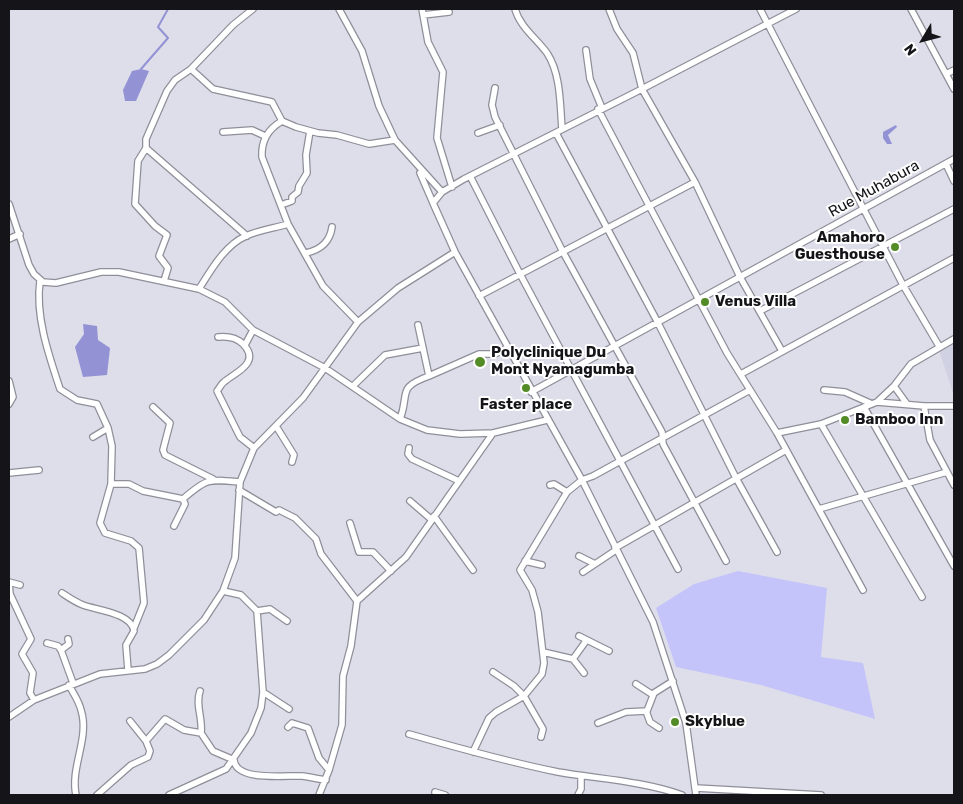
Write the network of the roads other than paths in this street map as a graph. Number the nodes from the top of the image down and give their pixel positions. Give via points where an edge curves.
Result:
1 (253, 9) edge
2 (339, 9) edge
3 (515, 9) edge
4 (609, 9) edge
5 (760, 9) edge
6 (796, 9) edge
7 (911, 9) edge
8 (422, 12) edge
9 (449, 12) dead end
10 (767, 23) junction
11 (586, 50) dead end
12 (191, 69) junction
13 (954, 70) edge
14 (946, 74) junction
15 (494, 88) dead end
16 (642, 89) junction
17 (954, 89) edge
18 (600, 108) junction
19 (282, 121) junction
20 (500, 125) junction
21 (310, 131) junction
22 (559, 131) junction
23 (223, 132) dead end
24 (478, 133) dead end
25 (265, 136) junction
26 (395, 140) junction
27 (146, 148) junction
28 (514, 154) junction
29 (954, 159) edge
30 (946, 164) junction
31 (417, 166) junction
32 (470, 176) junction
33 (954, 181) edge
34 (694, 182) junction
35 (452, 186) junction
36 (442, 192) junction
37 (433, 203) junction
38 (9, 204) edge
39 (280, 205) junction
40 (650, 206) junction
41 (864, 208) junction
42 (954, 209) edge
43 (288, 224) junction
44 (332, 227) dead end
45 (607, 227) junction
46 (20, 234) junction
47 (246, 236) junction
48 (9, 239) edge
49 (882, 247) junction
50 (454, 252) junction
51 (563, 252) junction
52 (306, 253) junction
53 (954, 258) edge
54 (520, 274) junction
55 (740, 277) junction
56 (40, 280) junction
57 (164, 281) junction
58 (903, 285) junction
59 (199, 289) junction
60 (478, 296) junction
61 (700, 300) junction
62 (760, 311) junction
63 (657, 321) junction
64 (358, 322) junction
65 (418, 325) dead end
66 (253, 330) junction
67 (218, 337) dead end
68 (954, 339) edge
69 (615, 344) junction
70 (244, 345) junction
71 (939, 346) junction
72 (423, 348) junction
73 (507, 348) junction
74 (782, 350) junction
75 (325, 368) junction
76 (573, 369) junction
77 (741, 374) junction
78 (429, 376) junction
79 (9, 382) edge
80 (353, 386) junction
81 (894, 386) junction
82 (750, 390) junction
83 (824, 390) dead end
84 (531, 392) junction
85 (874, 403) junction
86 (9, 404) edge
87 (907, 404) junction
88 (924, 406) junction
89 (954, 406) edge
90 (153, 407) dead end
91 (864, 407) junction
92 (704, 416) junction
93 (400, 419) junction
94 (547, 420) junction
95 (822, 424) junction
96 (276, 426) junction
97 (108, 428) junction
98 (492, 433) junction
99 (777, 433) junction
100 (93, 437) dead end
101 (663, 438) junction
102 (254, 448) junction
103 (409, 448) dead end
104 (786, 450) junction
105 (622, 460) junction
106 (292, 462) dead end
107 (39, 470) dead end
108 (947, 472) junction
109 (9, 473) edge
110 (736, 478) junction
111 (213, 479) junction
112 (582, 480) junction
113 (459, 481) junction
114 (240, 482) junction
115 (111, 484) junction
116 (906, 484) junction
117 (550, 485) dead end
118 (954, 485) edge
119 (239, 490) junction
120 (567, 492) junction
121 (863, 496) junction
122 (183, 499) junction
123 (410, 501) dead end
124 (695, 502) junction
125 (819, 509) junction
126 (433, 518) junction
127 (350, 523) dead end
128 (656, 525) junction
129 (174, 526) dead end
130 (616, 549) junction
131 (777, 552) dead end
132 (579, 556) dead end
133 (525, 561) junction
134 (726, 561) dead end
135 (595, 564) junction
136 (542, 565) dead end
137 (954, 566) edge
138 (678, 569) dead end
139 (473, 570) dead end
140 (390, 571) junction
141 (583, 572) dead end
142 (9, 582) edge
143 (20, 585) dead end
144 (863, 590) dead end
145 (223, 591) junction
146 (62, 592) dead end
147 (922, 597) dead end
148 (357, 601) junction
149 (17, 609) junction
150 (257, 611) junction
151 (9, 612) edge
152 (286, 620) dead end
153 (134, 628) junction
154 (579, 636) dead end
155 (68, 639) dead end
156 (586, 641) junction
157 (47, 642) dead end
158 (61, 650) junction
159 (609, 651) dead end
160 (544, 652) junction
161 (573, 659) junction
162 (128, 670) junction
163 (493, 672) dead end
164 (584, 674) dead end
165 (673, 681) junction
166 (71, 684) junction
167 (636, 684) dead end
168 (200, 691) dead end
169 (263, 692) junction
170 (653, 695) junction
171 (524, 696) junction
172 (34, 700) junction
173 (289, 709) dead end
174 (646, 711) junction
175 (9, 717) edge
176 (130, 721) dead end
177 (598, 723) dead end
178 (288, 727) dead end
179 (659, 728) dead end
180 (201, 733) junction
181 (409, 734) dead end
182 (541, 737) dead end
183 (146, 741) junction
184 (473, 752) junction
185 (234, 760) junction
186 (329, 770) junction
187 (581, 776) junction
188 (326, 780) junction
189 (696, 788) junction
190 (435, 792) dead end
191 (76, 795) edge
192 (97, 795) edge
193 (169, 795) edge
194 (319, 795) edge
195 (445, 795) edge
196 (578, 795) edge
197 (682, 795) edge
198 (696, 795) edge
199 (821, 795) edge

1 - 12 street via 233,24
2 - 26 street via 362,51 379,106
3 - 22 street via 523,26 547,53 553,65
4 - 16 street via 617,29 634,53
5 - 10 street
6 - 10 street
7 - 14 street
8 - 9 street
8 - 35 street via 428,42 443,72 437,138
10 - 16 street
10 - 41 street
11 - 18 street via 590,79
12 - 19 street via 213,89 272,102
12 - 27 street via 175,80 167,91 146,139
13 - 14 street
14 - 17 street
15 - 20 street via 492,105
16 - 18 street
16 - 34 street
18 - 22 street
18 - 40 street
19 - 21 street
19 - 25 street
20 - 24 street
20 - 28 street
21 - 26 street via 369,144
21 - 39 street via 307,173 292,201
22 - 28 street
22 - 45 street
23 - 25 street via 252,130
25 - 39 street via 262,157
26 - 31 street
27 - 47 street
27 - 57 street via 138,161 135,204 167,235 159,256 168,268
28 - 32 street
28 - 51 street
29 - 30 street, Rue Muhabura
30 - 33 street
30 - 41 street, Rue Muhabura
31 - 36 street
31 - 37 street
32 - 35 street
32 - 54 street
34 - 40 street
34 - 55 street
35 - 36 street
36 - 37 street
37 - 50 street
38 - 46 street
39 - 43 street
40 - 45 street
40 - 61 street
41 - 49 street
41 - 55 street, Rue Muhabura
42 - 49 street
43 - 47 street
43 - 52 street
44 - 52 street via 322,247
45 - 51 street
45 - 63 street
46 - 48 street
46 - 56 street via 29,265
47 - 59 street via 220,259
49 - 58 street
49 - 62 street
50 - 60 street
50 - 64 street via 398,288
51 - 54 street
51 - 69 street
52 - 64 street via 323,286
53 - 58 street
54 - 60 street
54 - 76 street
55 - 61 street, Rue Muhabura
55 - 62 street
56 - 57 street via 56,283 81,275 110,272
56 - 97 street via 38,292 42,322 60,389 77,400 97,404
57 - 59 street
58 - 71 street
58 - 74 street
59 - 66 street via 225,302
60 - 73 street
61 - 63 street, Rue Muhabura
61 - 77 street
62 - 74 street
63 - 69 street, Rue Muhabura
63 - 92 street
64 - 75 street
65 - 72 street
66 - 70 street
66 - 75 street
67 - 70 street via 234,338
68 - 71 street
69 - 76 street, Rue Muhabura
69 - 101 street
70 - 102 street via 248,361 245,368 224,382 217,391 240,437
71 - 81 street via 910,364
72 - 78 street
72 - 80 street via 385,355
73 - 78 street via 495,354 479,354
73 - 84 street
74 - 77 street
75 - 80 street
75 - 96 street via 303,398
76 - 84 street, Rue Muhabura
76 - 105 street
77 - 82 street
78 - 93 street via 406,389
79 - 86 street via 13,397
80 - 93 street
81 - 85 street
81 - 87 street
82 - 92 street
82 - 99 street
83 - 85 street via 845,392
84 - 94 street
85 - 87 street
85 - 91 street
87 - 88 street
88 - 89 street
88 - 108 street via 930,440
90 - 111 street via 170,423 163,450 165,455
91 - 95 street
91 - 116 street
92 - 101 street
92 - 110 street
93 - 98 street via 427,430
94 - 98 street
94 - 112 street
95 - 99 street
95 - 121 street
96 - 102 street
96 - 106 street via 294,455
97 - 100 street
97 - 115 street via 112,446
98 - 113 street
99 - 104 street
101 - 105 street
101 - 124 street via 663,444
102 - 114 street
103 - 113 street via 408,454 412,459
104 - 110 street
104 - 125 street
105 - 112 street
105 - 128 street
107 - 109 street
108 - 116 street
108 - 118 street
110 - 124 street
110 - 131 street
111 - 114 street
111 - 122 street via 201,483
112 - 120 street
112 - 130 street
113 - 126 street
114 - 119 street
115 - 122 street via 129,484 143,491
115 - 153 street via 102,507 101,529 108,535 136,544 140,552 144,603
116 - 121 street
116 - 137 street
117 - 120 street
119 - 145 street via 235,558
119 - 148 street via 302,524 316,539 320,554
120 - 133 street
121 - 125 street
121 - 147 street
122 - 129 street via 185,504
123 - 126 street
124 - 128 street
124 - 134 street
125 - 144 street
126 - 139 street
126 - 140 street via 406,557
127 - 140 street via 359,552 373,552
128 - 130 street
128 - 138 street
130 - 135 street
130 - 165 street via 653,622
132 - 135 street
133 - 136 street
133 - 160 street via 521,575 536,600
135 - 141 street
140 - 148 street
142 - 143 street
142 - 149 street
145 - 150 street via 241,595
145 - 162 street via 204,620 169,655 151,666
146 - 153 street via 82,605 118,615
148 - 186 street via 343,676 342,725
149 - 151 street
149 - 172 street via 31,639 22,654 33,673 30,693
150 - 152 street via 270,610
150 - 169 street
153 - 162 street via 126,645
154 - 156 street
155 - 158 street via 69,644
156 - 159 street
156 - 161 street
157 - 158 street
158 - 166 street
160 - 161 street
160 - 171 street via 542,674
161 - 164 street
162 - 166 street via 100,674
163 - 171 street
165 - 170 street
165 - 189 street via 686,723
166 - 172 street
166 - 191 street via 82,710 83,727 74,776
167 - 170 street
168 - 180 street via 197,699 202,719
169 - 173 street
169 - 185 street via 257,719
170 - 174 street
171 - 182 street via 543,729
171 - 184 street via 489,718
172 - 175 street
174 - 177 street via 626,712
174 - 179 street via 650,722
176 - 183 street
178 - 186 street via 292,723 308,728 319,758
180 - 183 street via 184,730 165,719
180 - 185 street via 213,751
181 - 184 street
183 - 192 street via 150,751 148,757 131,766
184 - 187 street
185 - 188 street via 240,771
185 - 193 street via 219,773
186 - 188 street
187 - 196 street via 582,789
187 - 197 street via 659,787
188 - 194 street
189 - 198 street
189 - 199 street
190 - 195 street

